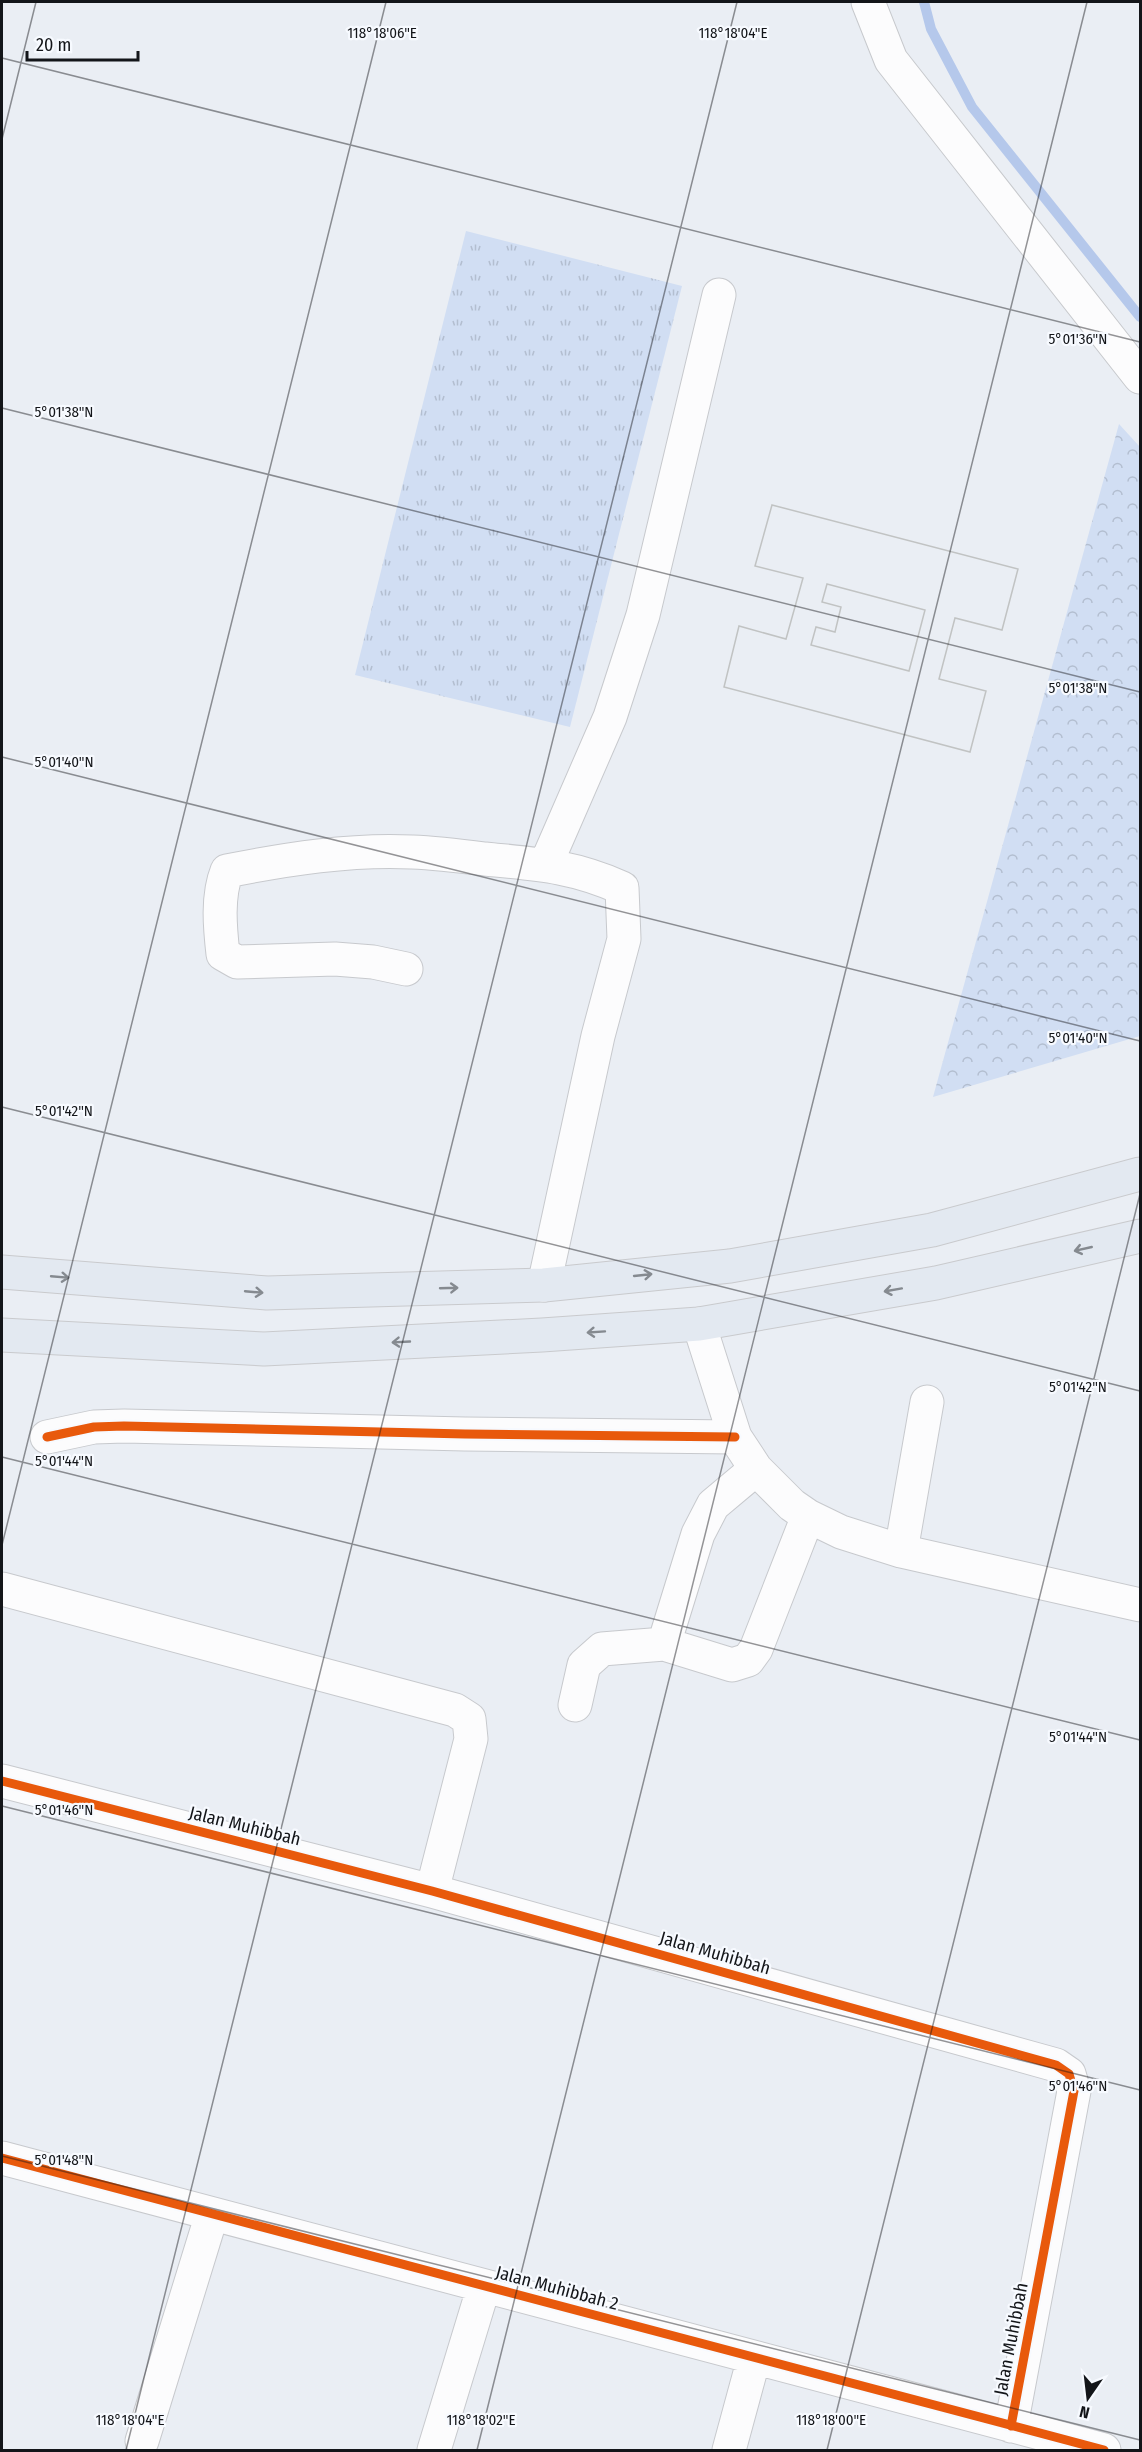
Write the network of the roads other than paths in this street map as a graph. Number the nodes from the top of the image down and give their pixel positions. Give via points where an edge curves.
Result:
1 (868, 2) edge
2 (719, 296) dead end
3 (1140, 377) edge
4 (546, 864) junction
5 (406, 969) dead end
6 (1140, 1174) edge
7 (1140, 1236) edge
8 (2, 1272) edge
9 (544, 1285) junction
10 (699, 1324) junction
11 (2, 1335) edge
12 (927, 1402) dead end
13 (47, 1437) dead end
14 (735, 1437) junction
15 (756, 1468) junction
16 (808, 1516) junction
17 (901, 1551) junction
18 (2, 1589) edge
19 (1139, 1597) edge
20 (664, 1644) junction
21 (575, 1705) dead end
22 (2, 1781) edge
23 (432, 1891) junction
24 (2, 2158) edge
25 (212, 2214) junction
26 (484, 2286) junction
27 (754, 2358) junction
28 (1017, 2435) edge
29 (142, 2441) dead end
30 (434, 2451) edge
31 (729, 2451) edge
32 (1104, 2451) edge

1 - 3 street via 891,60
2 - 4 street via 643,615 609,717
4 - 5 street via 411,852 323,856 227,871 221,885 221,938 223,954 237,962 335,959
4 - 9 street via 588,873 622,888 624,939 598,1036
9 -> 6 highway via 730,1266 932,1230
7 -> 10 highway via 936,1282
8 -> 9 highway via 267,1293
10 -> 11 highway via 264,1349
10 - 14 street
12 - 17 street
13 - 14 street via 94,1427 124,1426
14 - 15 street
15 - 16 street
15 - 20 street via 713,1505 698,1534
16 - 17 street via 841,1532
16 - 20 street via 756,1649 748,1660 732,1665
17 - 19 street
18 - 23 street via 455,1710 470,1719 471,1739
20 - 21 street via 602,1649 584,1665
22 - 23 street, Jalan Muhibbah
23 - 28 street, Jalan Muhibbah via 1056,2065 1069,2074 1074,2091
24 - 25 street, Jalan Muhibbah 2
25 - 26 street, Jalan Muhibbah 2
25 - 29 street
26 - 27 street, Jalan Muhibbah 2
26 - 30 street
27 - 28 street, Jalan Muhibbah 2
27 - 31 street
28 - 32 street, Jalan Muhibbah 2

